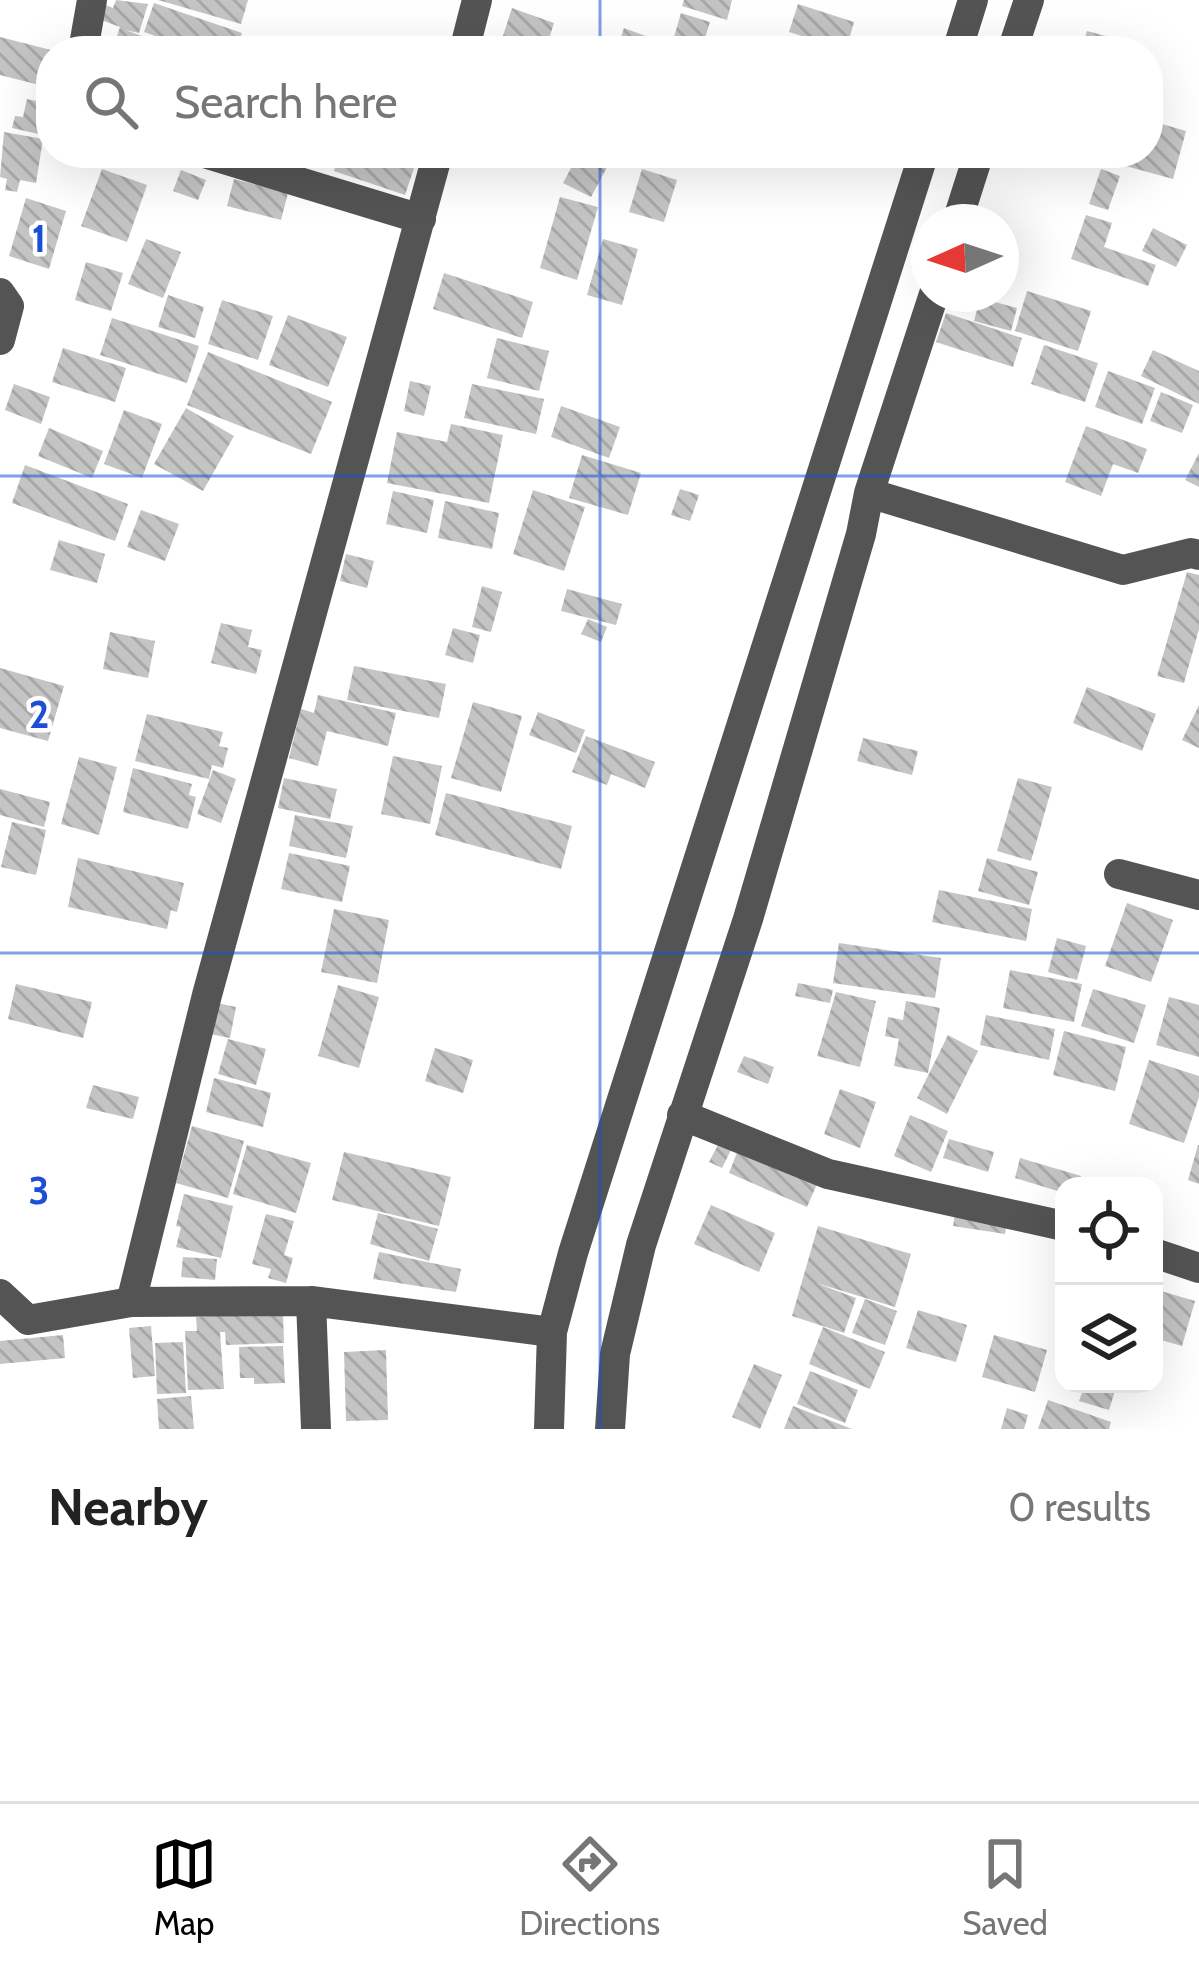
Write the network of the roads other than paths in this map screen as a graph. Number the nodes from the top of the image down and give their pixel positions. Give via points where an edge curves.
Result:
1 (92, 0) edge
2 (477, 0) edge
3 (973, 0) edge
4 (1029, 0) edge
5 (85, 36) edge
6 (468, 36) edge
7 (962, 36) edge
8 (1017, 36) edge
9 (254, 168) edge
10 (434, 168) edge
11 (919, 168) edge
12 (974, 168) edge
13 (963, 204) edge
14 (421, 219) junction
15 (0, 293) edge
16 (928, 312) edge
17 (0, 340) edge
18 (869, 493) junction
19 (1199, 556) edge
20 (1119, 874) dead end
21 (1199, 895) edge
22 (682, 1114) junction
23 (1055, 1224) edge
24 (1163, 1256) edge
25 (1199, 1268) edge
26 (0, 1294) edge
27 (311, 1301) junction
28 (130, 1302) junction
29 (552, 1332) junction
30 (616, 1426) edge
31 (316, 1429) edge
32 (549, 1429) edge

1 - 5 street
2 - 6 street
3 - 7 street
4 - 8 street
9 - 14 street
10 - 14 street
11 - 29 street
12 - 13 street
14 - 28 street
15 - 17 street via 9,306
16 - 18 street
18 - 19 street via 1123,570
18 - 22 street via 748,919
20 - 21 street
22 - 23 street via 828,1174
22 - 30 street via 616,1354
24 - 25 street
26 - 28 street via 28,1320
27 - 28 street
27 - 29 street
27 - 31 street
29 - 32 street

